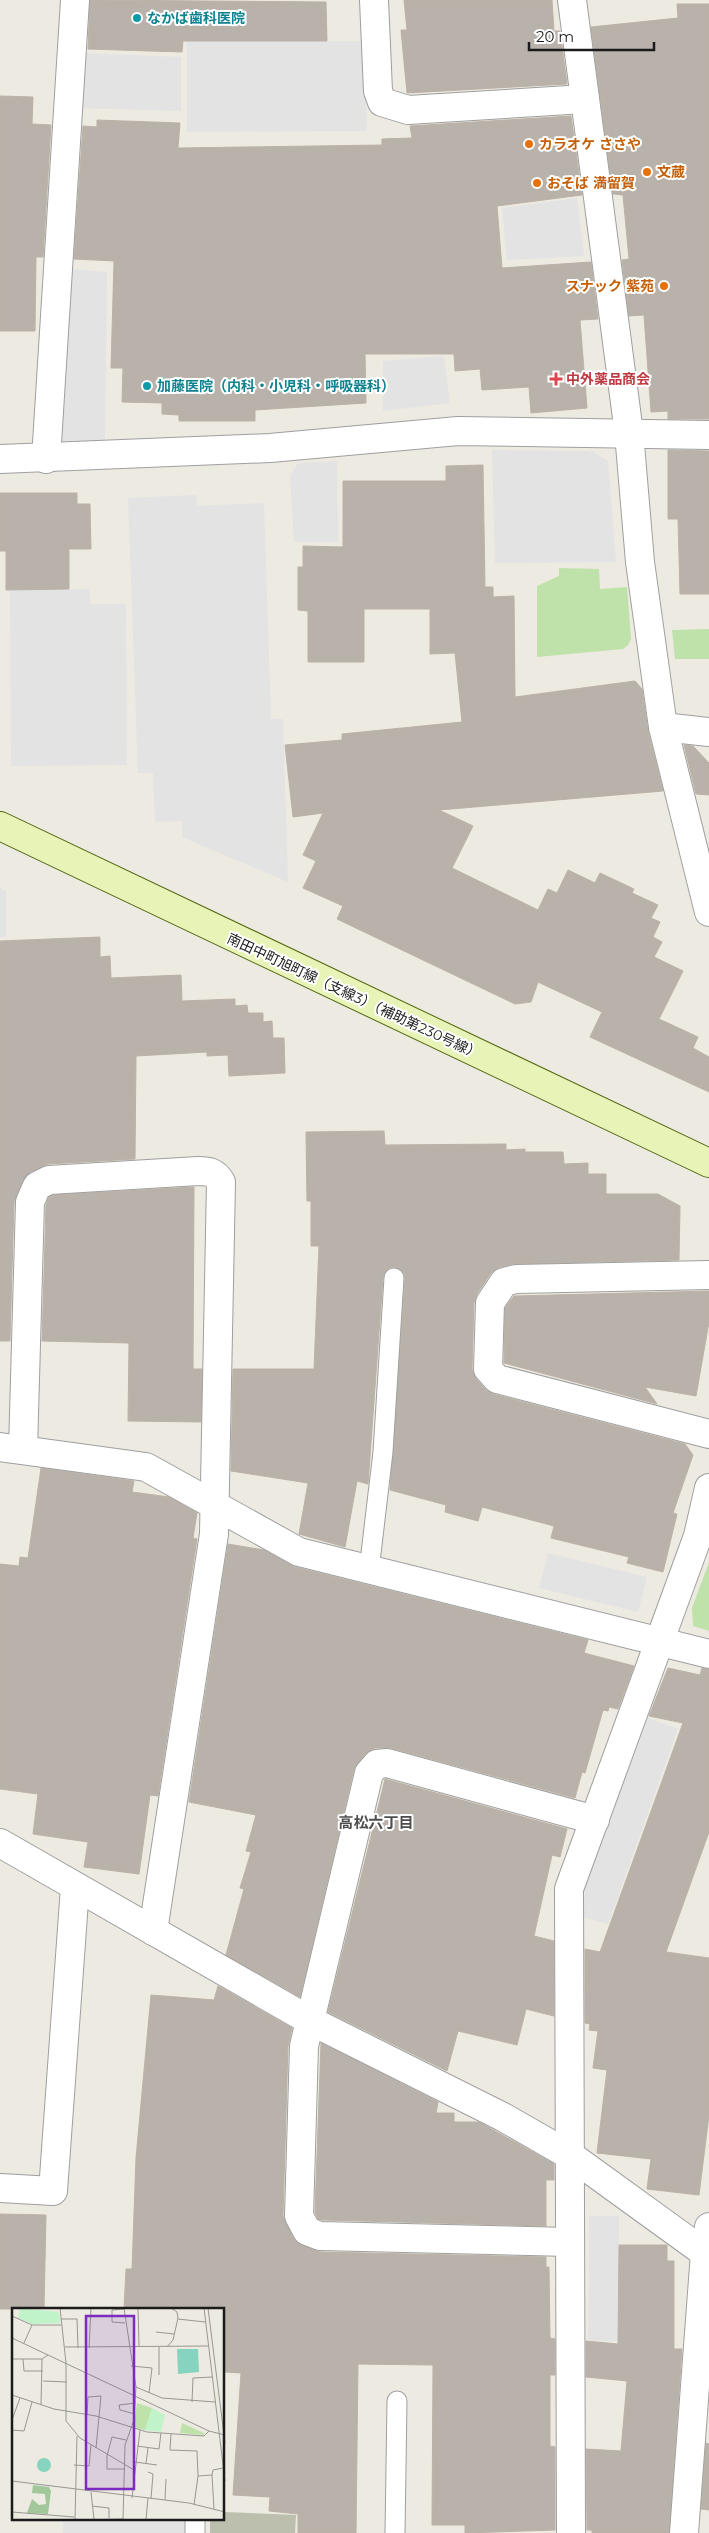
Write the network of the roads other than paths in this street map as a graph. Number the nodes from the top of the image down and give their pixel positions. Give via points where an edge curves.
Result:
1 (75, 0) edge
2 (374, 0) edge
3 (572, 0) edge
4 (585, 100) junction
5 (630, 433) junction
6 (709, 435) edge
7 (0, 459) edge
8 (46, 459) junction
9 (663, 728) junction
10 (709, 732) edge
11 (0, 826) edge
12 (709, 912) edge
13 (709, 1163) edge
14 (709, 1275) edge
15 (394, 1278) dead end
16 (709, 1434) edge
17 (12, 1448) edge
18 (709, 1488) edge
19 (214, 1505) junction
20 (369, 1570) junction
21 (659, 1642) junction
22 (709, 1654) edge
23 (594, 1820) junction
24 (0, 1843) edge
25 (75, 1887) junction
26 (153, 1931) junction
27 (309, 2020) junction
28 (572, 2156) junction
29 (0, 2188) edge
30 (707, 2240) edge
31 (570, 2242) junction
32 (398, 2401) dead end
33 (195, 2520) edge
34 (195, 2533) edge
35 (395, 2533) edge
36 (571, 2533) edge
37 (684, 2533) edge

1 - 8 street
2 - 4 street via 378,90 382,102 408,110
3 - 4 street
4 - 5 street
5 - 6 street
5 - 8 street via 458,431 270,448
5 - 9 street via 640,562
7 - 8 street
9 - 10 street
9 - 12 street
11 - 13 main road, 南田中町旭町線（支線3）（補助第230号線）
14 - 16 street via 516,1279 504,1282 490,1303 486,1351 488,1369 497,1379
15 - 20 lane via 383,1452
17 - 19 street via 146,1467
17 - 19 street via 30,1202 36,1186 50,1180 209,1171 221,1182
18 - 21 street via 701,1526
19 - 20 street via 299,1552
19 - 26 street via 214,1534
20 - 21 street
21 - 22 street
21 - 23 street
23 - 27 street via 387,1763 377,1764 369,1773
23 - 28 street via 569,1890
24 - 25 street
25 - 26 street
25 - 29 street via 53,2191
26 - 27 street
27 - 28 street
27 - 31 street via 304,2046 299,2216 307,2232 320,2236
28 - 30 street
28 - 31 street
30 - 37 street
31 - 36 street
32 - 35 lane
33 - 34 lane

